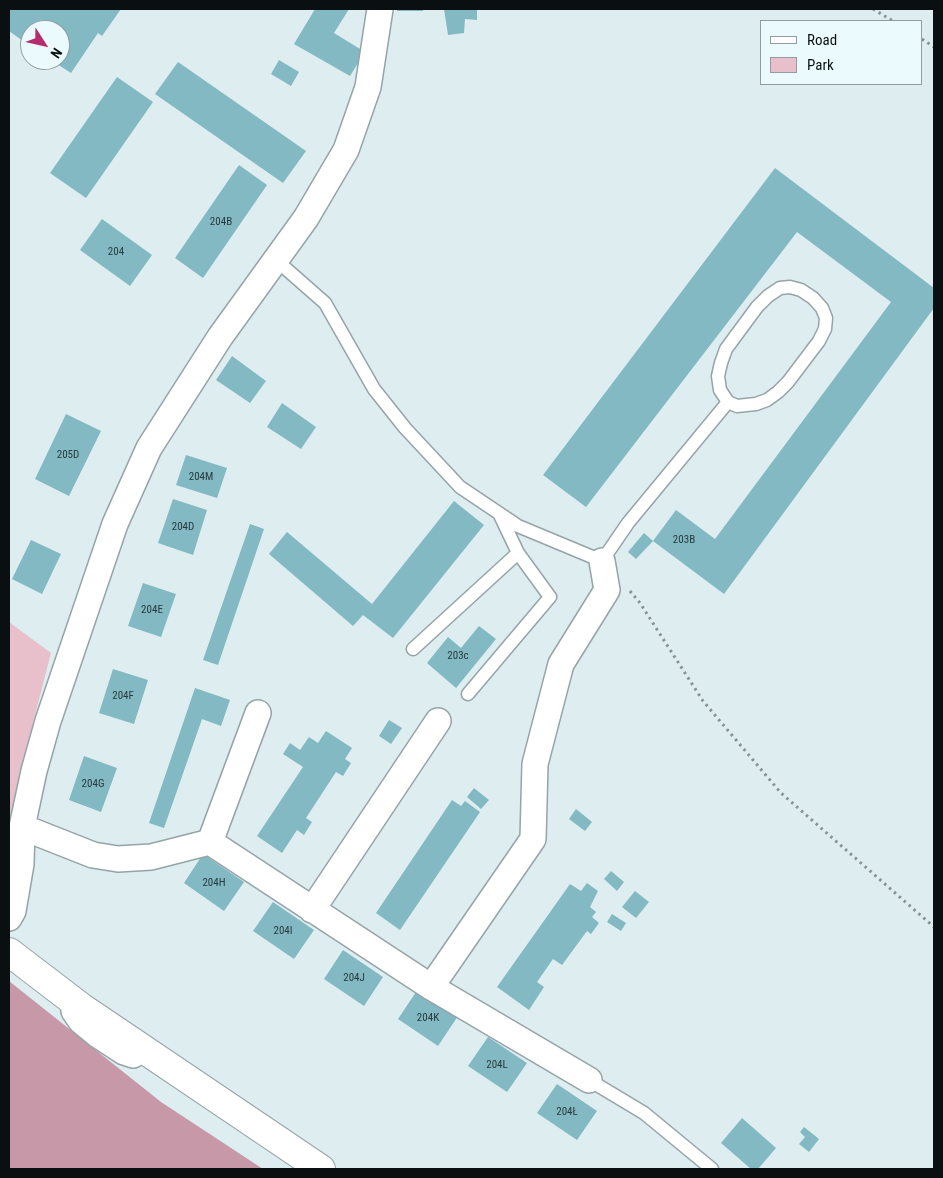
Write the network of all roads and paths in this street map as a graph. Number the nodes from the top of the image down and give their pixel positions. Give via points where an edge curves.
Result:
1 (380, 9) edge
2 (873, 9) edge
3 (891, 20) edge
4 (923, 40) edge
5 (934, 46) edge
6 (276, 260) junction
7 (728, 402) junction
8 (499, 513) junction
9 (518, 553) junction
10 (602, 561) junction
11 (627, 589) dead end
12 (412, 648) dead end
13 (468, 694) dead end
14 (258, 713) dead end
15 (438, 721) dead end
16 (22, 826) junction
17 (210, 842) junction
18 (312, 910) junction
19 (9, 918) edge
20 (934, 927) edge
21 (9, 952) edge
22 (431, 987) junction
23 (590, 1080) joint
24 (321, 1169) edge
25 (712, 1169) edge

1 - 6 street via 368,87 346,150 306,218
2 - 3 path
4 - 5 path
6 - 8 lane via 325,303 374,389 405,428 460,487
6 - 16 street via 220,336 145,456 115,524 68,662 34,771
7 - 7 lane via 737,406 756,404 767,400 788,382 825,329 826,318 813,298 801,290 780,288 757,307 726,349 720,363 720,390
7 - 10 lane via 628,523
8 - 9 lane
8 - 10 lane via 518,526
9 - 12 lane
9 - 13 lane via 550,597
10 - 22 street via 607,590 561,664 535,764 532,839
11 - 20 path via 640,603 702,701 781,793
14 - 17 street
15 - 18 street
16 - 17 street via 94,854 118,859 151,857
16 - 19 street via 20,864 13,911
17 - 18 street
18 - 22 street
21 - 24 main road via 81,1007
22 - 23 street
23 - 25 lane via 644,1113

